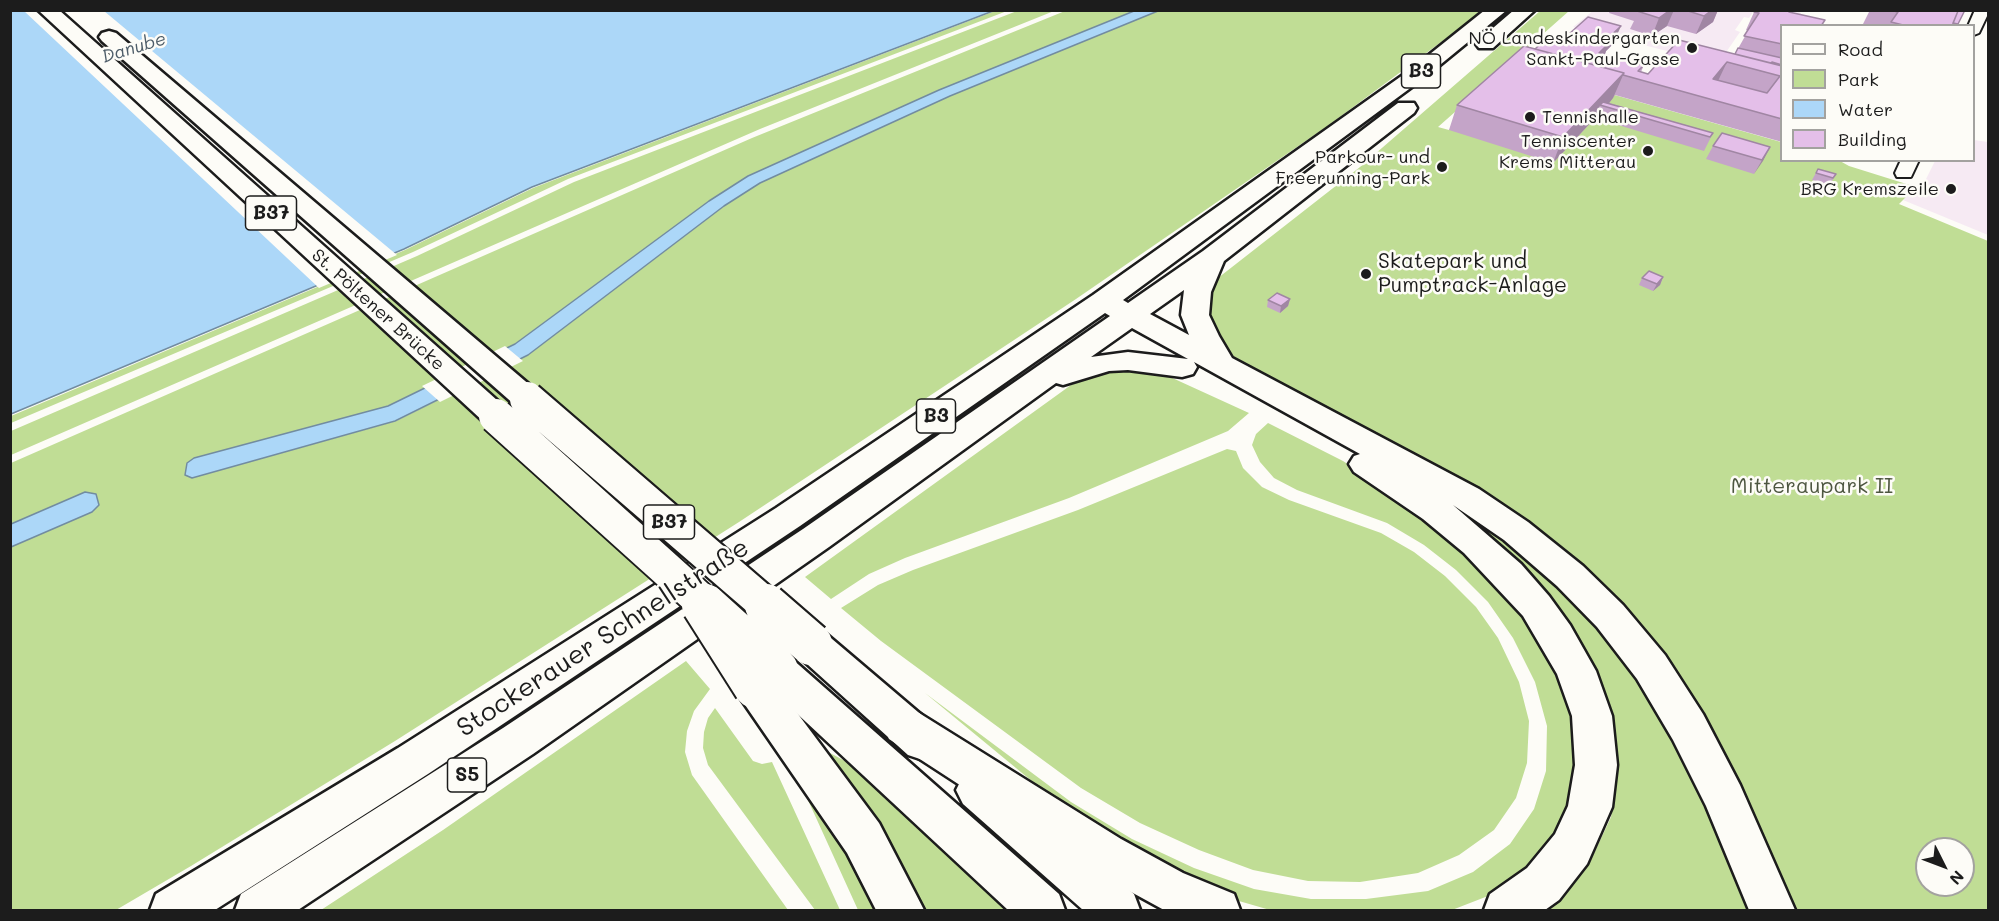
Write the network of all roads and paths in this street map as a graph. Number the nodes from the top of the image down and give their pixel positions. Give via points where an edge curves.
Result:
1 (47, 10) edge
2 (78, 10) edge
3 (1498, 10) edge
4 (1526, 10) edge
5 (1983, 10) edge
6 (1975, 28) edge
7 (1212, 257) junction
8 (1094, 308) junction
9 (1121, 322) junction
10 (1222, 365) junction
11 (1182, 367) junction
12 (1036, 384) junction
13 (802, 527) junction
14 (766, 679) junction
15 (904, 726) junction
16 (173, 910) edge
17 (258, 910) edge
18 (901, 910) edge
19 (1042, 910) edge
20 (1117, 910) edge
21 (1217, 910) edge
22 (1507, 910) edge
23 (1772, 910) edge

1 - 14 main road, St. Pöltener Brücke / B37, bridge via 701,601
2 - 15 main road, St. Pöltener Brücke / B37, bridge
3 - 8 main road, B3 via 1408,81
4 - 7 main road, B3
5 - 6 street
7 - 9 main road, B3
7 - 10 main road via 1197,292 1195,315
8 - 9 main road
8 - 13 main road, B3
9 - 10 main road
9 - 11 main road
9 - 12 main road, B3
10 - 23 main road via 1467,498 1516,531 1570,576 1610,616 1651,667 1688,727 1725,799
11 - 12 main road via 1108,362
11 - 22 main road via 1350,455 1435,510 1508,574 1556,636 1576,671 1592,716 1596,765 1590,807 1571,849 1543,884
12 - 13 main road, B3
13 - 16 main road, Stockerauer Schnellstraße / S5
13 - 17 main road, Stockerauer Schnellstraße / S5 via 528,735
14 - 18 main road via 863,838
14 - 19 main road
15 - 20 main road, B37
15 - 21 main road via 1105,854 1167,889

